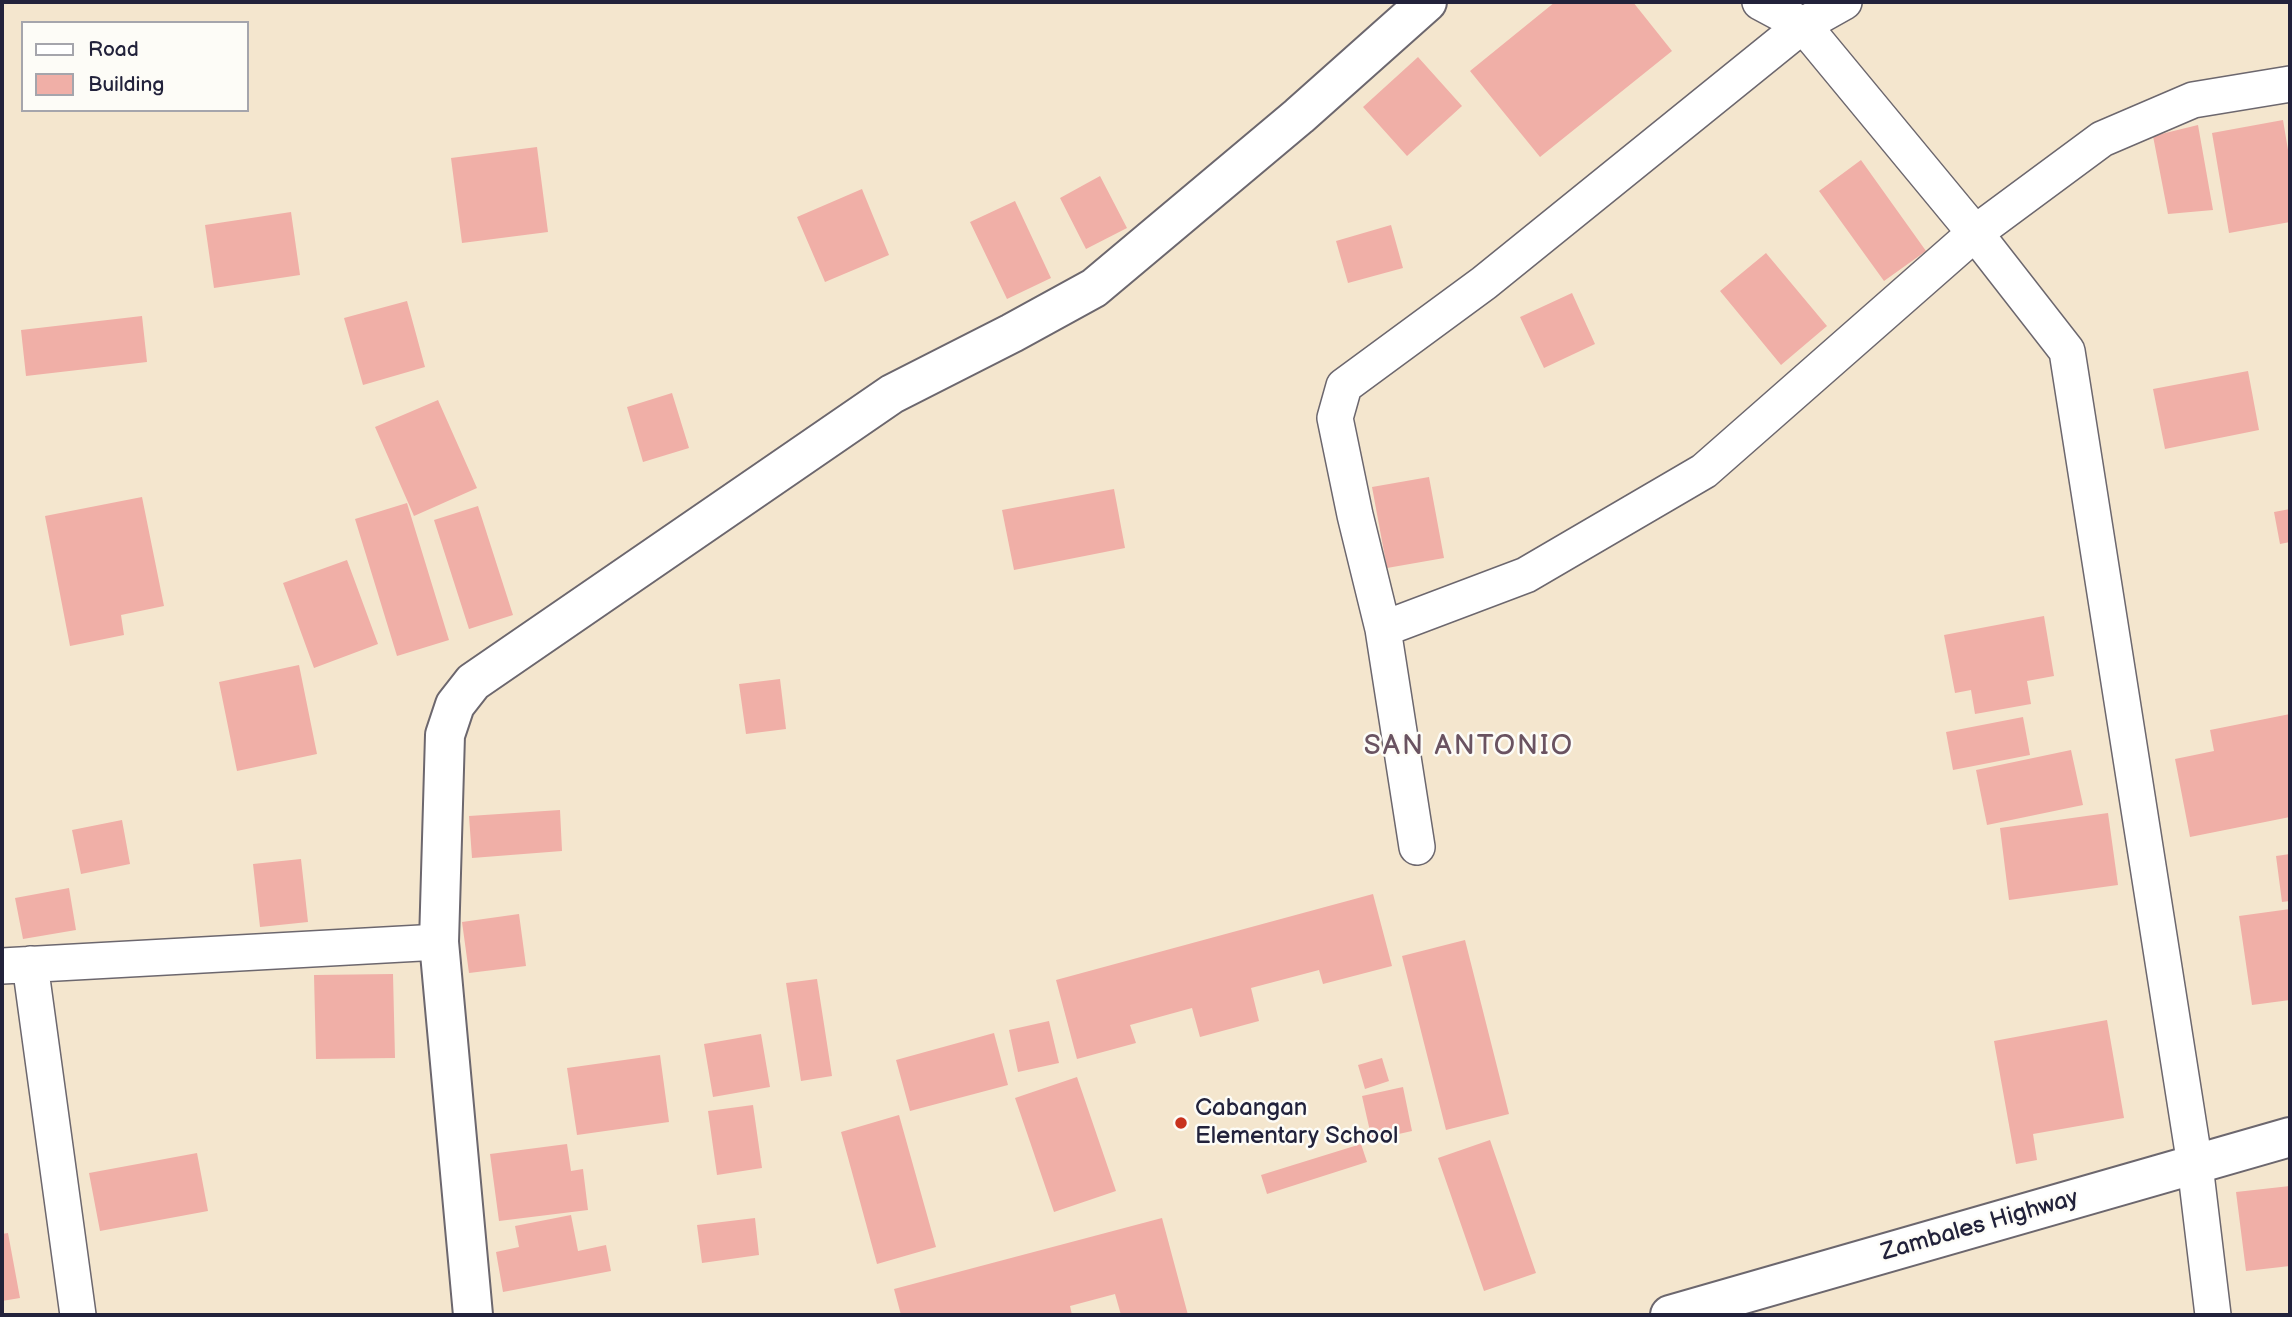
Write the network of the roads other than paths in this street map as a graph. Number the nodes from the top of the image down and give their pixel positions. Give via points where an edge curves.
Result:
1 (1427, 2) edge
2 (1760, 2) edge
3 (1844, 2) edge
4 (1803, 25) junction
5 (2290, 83) edge
6 (1975, 233) junction
7 (1383, 629) junction
8 (1417, 847) dead end
9 (439, 942) junction
10 (16, 965) edge
11 (2290, 1137) edge
12 (2195, 1165) junction
13 (78, 1315) edge
14 (473, 1315) edge
15 (1670, 1315) edge
16 (2213, 1315) edge

1 - 9 street via 1094,288 892,394 473,682 454,705 444,736
2 - 4 street
3 - 4 street
4 - 6 street
4 - 7 street via 1484,284 1344,386 1335,418
5 - 6 street via 2193,100 2102,139
6 - 7 street via 1704,471 1526,575
6 - 12 street via 2067,351
7 - 8 street
9 - 10 street
9 - 14 street
10 - 13 street
11 - 12 street, Zambales Highway
12 - 15 street, Zambales Highway
12 - 16 street

